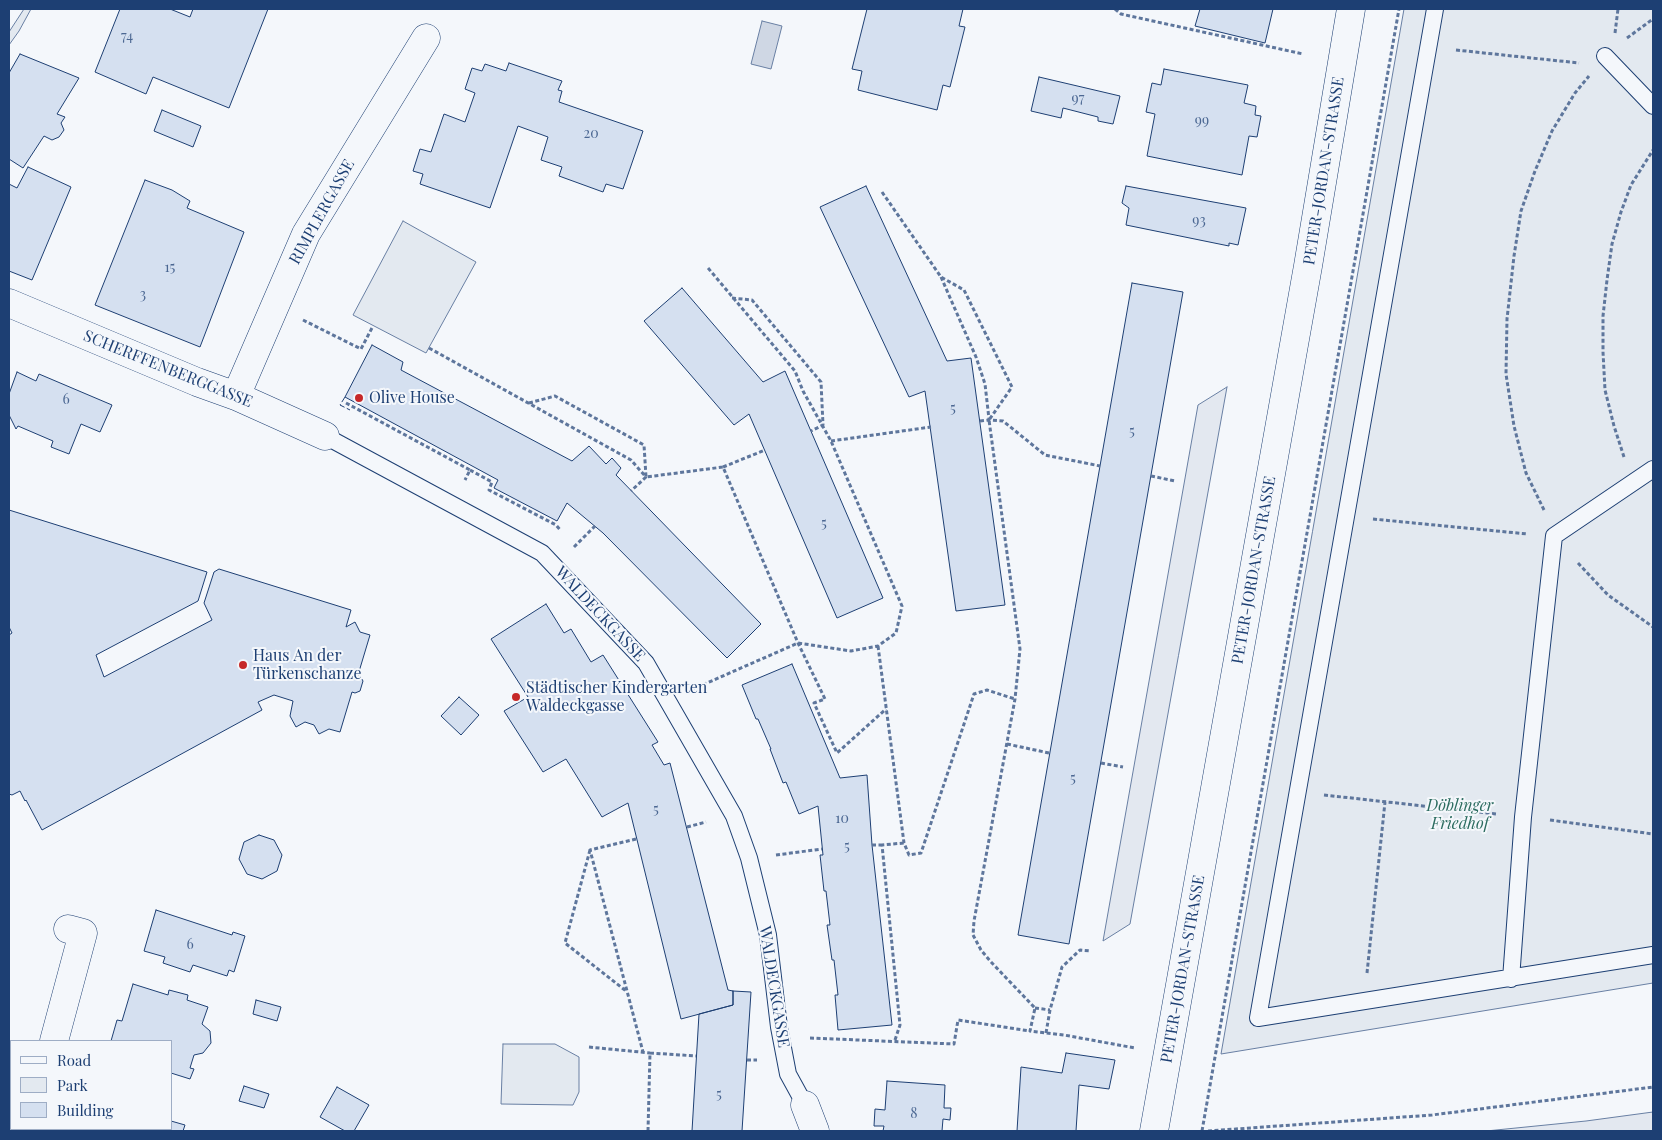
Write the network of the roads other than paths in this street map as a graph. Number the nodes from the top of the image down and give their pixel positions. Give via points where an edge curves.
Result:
1 (1351, 9) edge
2 (1435, 9) edge
3 (426, 38) dead end
4 (1605, 57) road end
5 (1653, 106) edge
6 (9, 303) edge
7 (236, 396) junction
8 (325, 436) joint
9 (1653, 469) edge
10 (68, 929) dead end
11 (1653, 955) edge
12 (1511, 979) junction
13 (54, 1040) edge
14 (805, 1106) joint
15 (815, 1131) edge
16 (1154, 1131) edge

1 - 16 street, PETER-JORDAN-STRASSE
2 - 12 lane via 1258,1018
3 - 7 street, RIMPLERGASSE via 306,234
4 - 5 lane
6 - 7 street, SCHERFFENBERGGASSE
7 - 8 street, SCHERFFENBERGGASSE
8 - 14 lane, WALDECKGASSE via 542,553 646,662 734,816 749,858 768,936 788,1074
9 - 12 lane via 1554,536 1523,817
10 - 13 street via 83,933
11 - 12 lane
14 - 15 street, WALDECKGASSE

